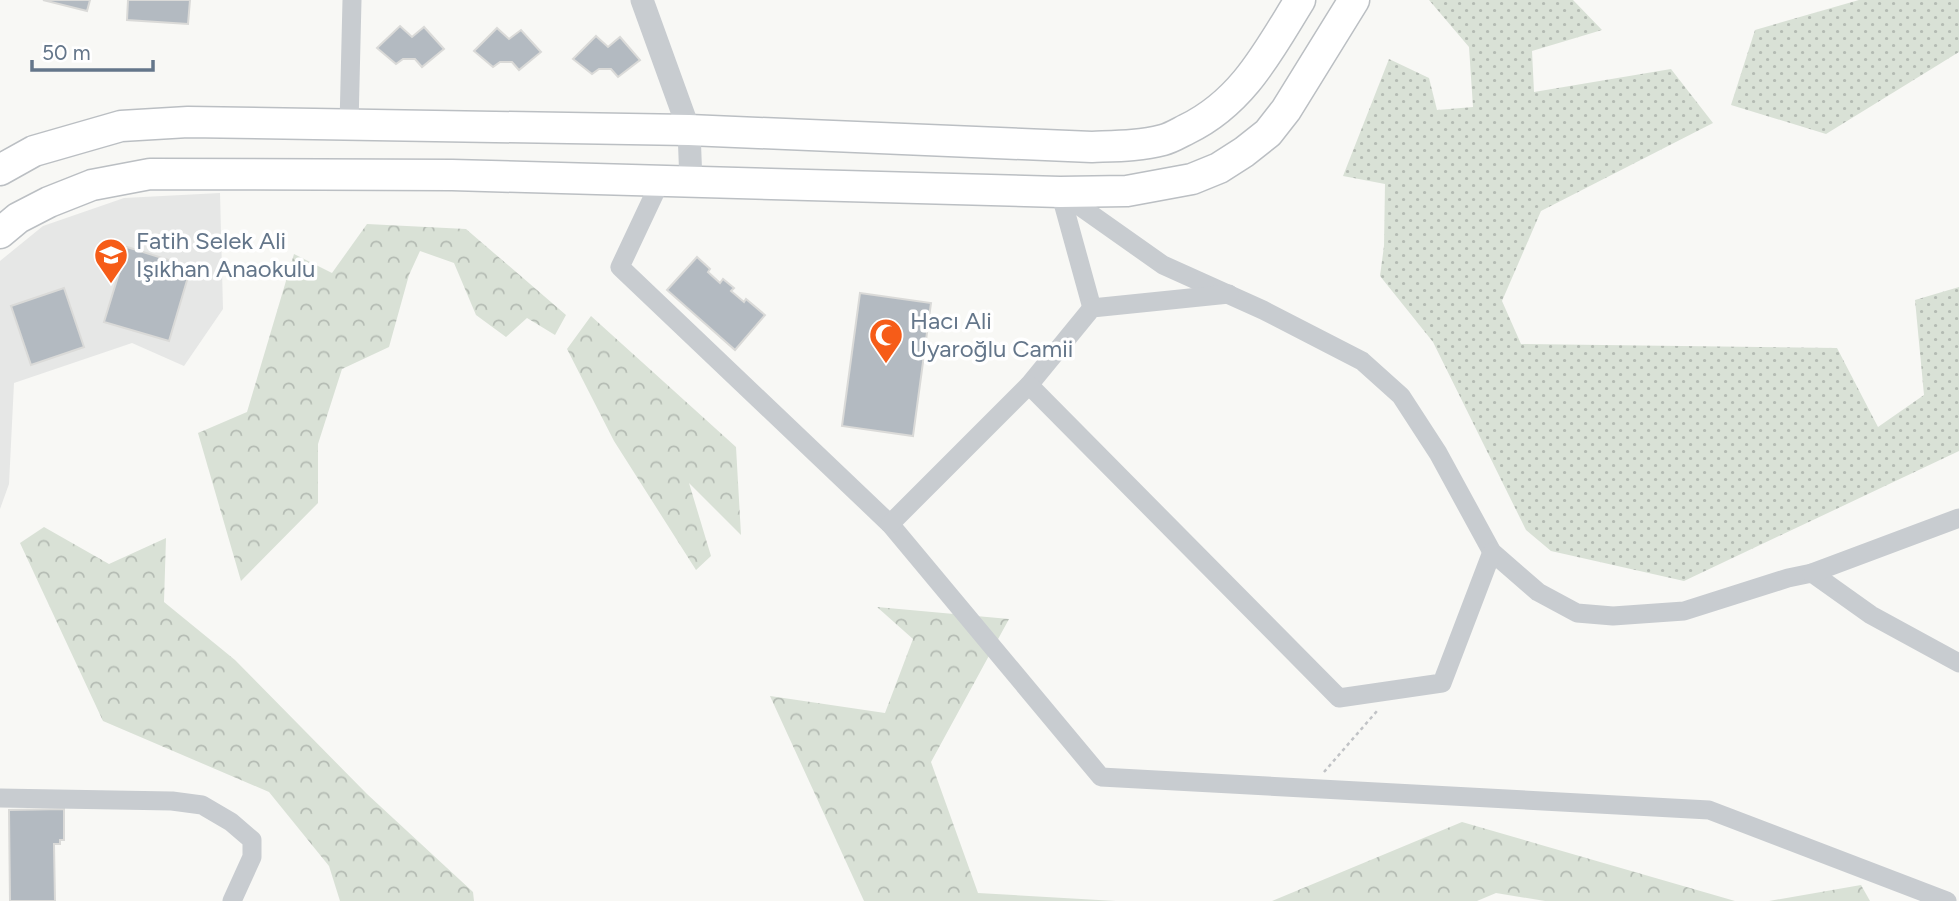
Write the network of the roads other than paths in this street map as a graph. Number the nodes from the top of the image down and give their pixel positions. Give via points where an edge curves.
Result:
1 (352, 0) edge
2 (642, 0) edge
3 (1300, 0) edge
4 (1354, 0) edge
5 (349, 125) junction
6 (689, 130) junction
7 (0, 170) edge
8 (660, 182) junction
9 (691, 183) junction
10 (1060, 192) junction
11 (0, 233) edge
12 (1229, 294) junction
13 (1092, 308) junction
14 (1028, 385) junction
15 (1959, 518) edge
16 (890, 524) junction
17 (1492, 552) junction
18 (1812, 573) junction
19 (1959, 663) edge
20 (0, 798) edge
21 (232, 901) edge
22 (1947, 901) edge

1 - 5 street
2 - 6 street
3 - 6 main road via 1254,74 1236,94 1197,124 1165,140 1092,146
4 - 10 main road via 1286,110 1268,133 1244,152 1192,179 1127,191
5 - 6 main road
5 - 7 main road via 188,122 121,127 34,151
6 - 9 street
8 - 9 main road
8 - 11 main road via 452,175 150,174 92,185 49,202
8 - 16 street via 620,267
9 - 10 main road
10 - 12 street via 1163,265
10 - 13 street
12 - 13 street
12 - 17 street via 1362,361 1401,396
13 - 14 street
14 - 16 street
14 - 17 street via 1339,698 1442,683
15 - 18 street
16 - 22 street via 1101,777 1709,810
17 - 18 street via 1538,592 1577,613 1613,616 1684,611
18 - 19 street via 1871,615
20 - 21 street via 202,805 252,840 252,857

